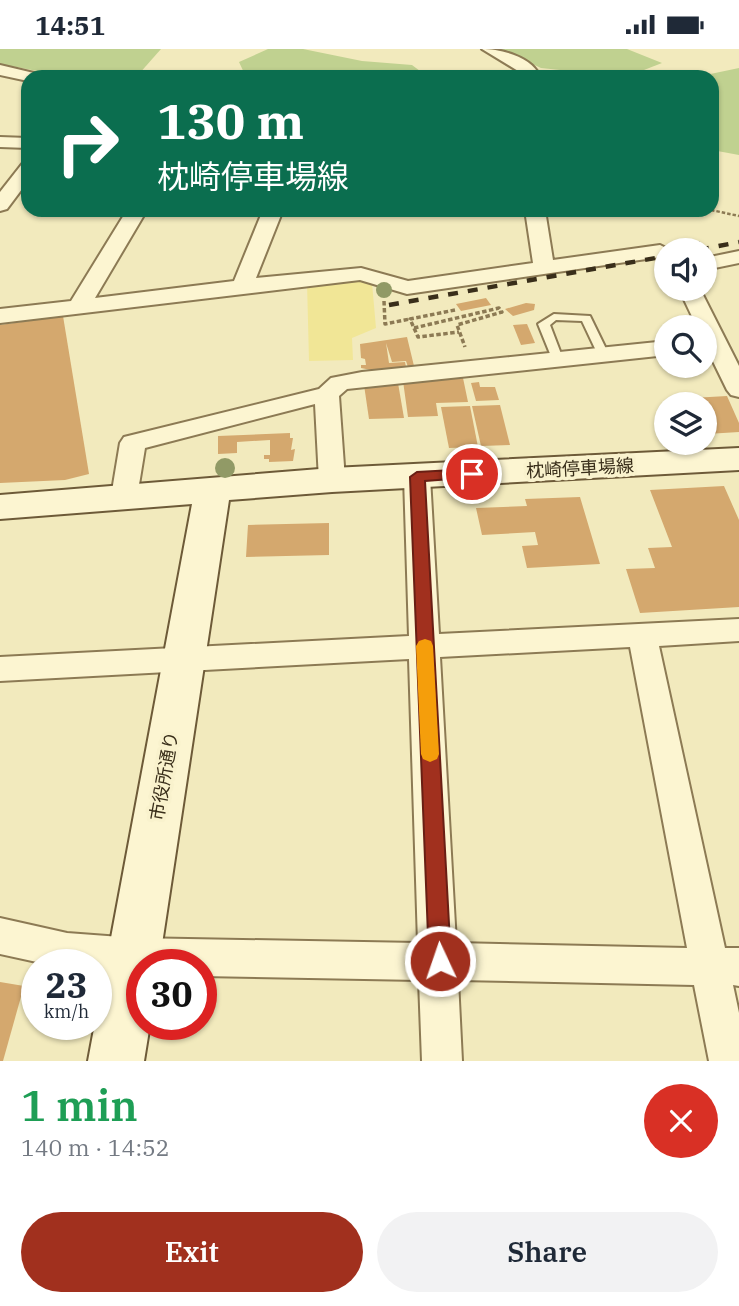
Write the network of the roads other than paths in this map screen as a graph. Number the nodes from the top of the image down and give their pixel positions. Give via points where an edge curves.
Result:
1 (490, 49) edge
2 (0, 70) edge
3 (528, 70) edge
4 (21, 75) edge
5 (0, 142) edge
6 (21, 143) edge
7 (21, 176) edge
8 (0, 205) edge
9 (133, 217) edge
10 (270, 217) edge
11 (536, 217) edge
12 (654, 252) edge
13 (739, 257) edge
14 (717, 262) edge
15 (544, 269) junction
16 (242, 286) junction
17 (79, 306) junction
18 (0, 316) edge
19 (739, 342) edge
20 (717, 344) edge
21 (654, 349) edge
22 (603, 355) junction
23 (717, 355) edge
24 (557, 359) junction
25 (739, 390) edge
26 (327, 394) junction
27 (739, 459) edge
28 (417, 477) junction
29 (332, 480) junction
30 (212, 491) junction
31 (124, 498) junction
32 (0, 507) edge
33 (739, 630) edge
34 (642, 634) junction
35 (425, 647) junction
36 (184, 661) junction
37 (0, 669) edge
38 (0, 936) edge
39 (135, 949) edge
40 (126, 955) edge
41 (217, 957) edge
42 (440, 961) junction
43 (724, 967) edge
44 (126, 1003) edge
45 (116, 1061) edge
46 (442, 1061) edge
47 (729, 1061) edge

1 - 3 street
2 - 4 street
5 - 6 street
7 - 8 street
9 - 17 street
10 - 16 street
11 - 15 street
12 - 15 street
13 - 14 street
15 - 16 street via 407,288 361,274
16 - 17 street
17 - 18 street
19 - 20 street
21 - 22 street
22 - 24 street
22 - 24 lane via 586,318 554,317 544,324
23 - 25 street
24 - 26 street via 362,379 339,383
26 - 29 street
26 - 31 street via 133,443
27 - 28 street, 枕崎停車場線
28 - 29 street, 枕崎停車場線
28 - 35 street
29 - 30 street, 枕崎停車場線
30 - 31 street, 枕崎停車場線
30 - 36 street, 市役所通り
31 - 32 street, 枕崎停車場線
33 - 34 street
34 - 35 street
34 - 43 street
35 - 36 street
35 - 42 street
36 - 37 street
36 - 39 street, 市役所通り
38 - 40 street via 67,951
41 - 42 street
42 - 43 street
42 - 46 street
43 - 47 street
44 - 45 street, 市役所通り

